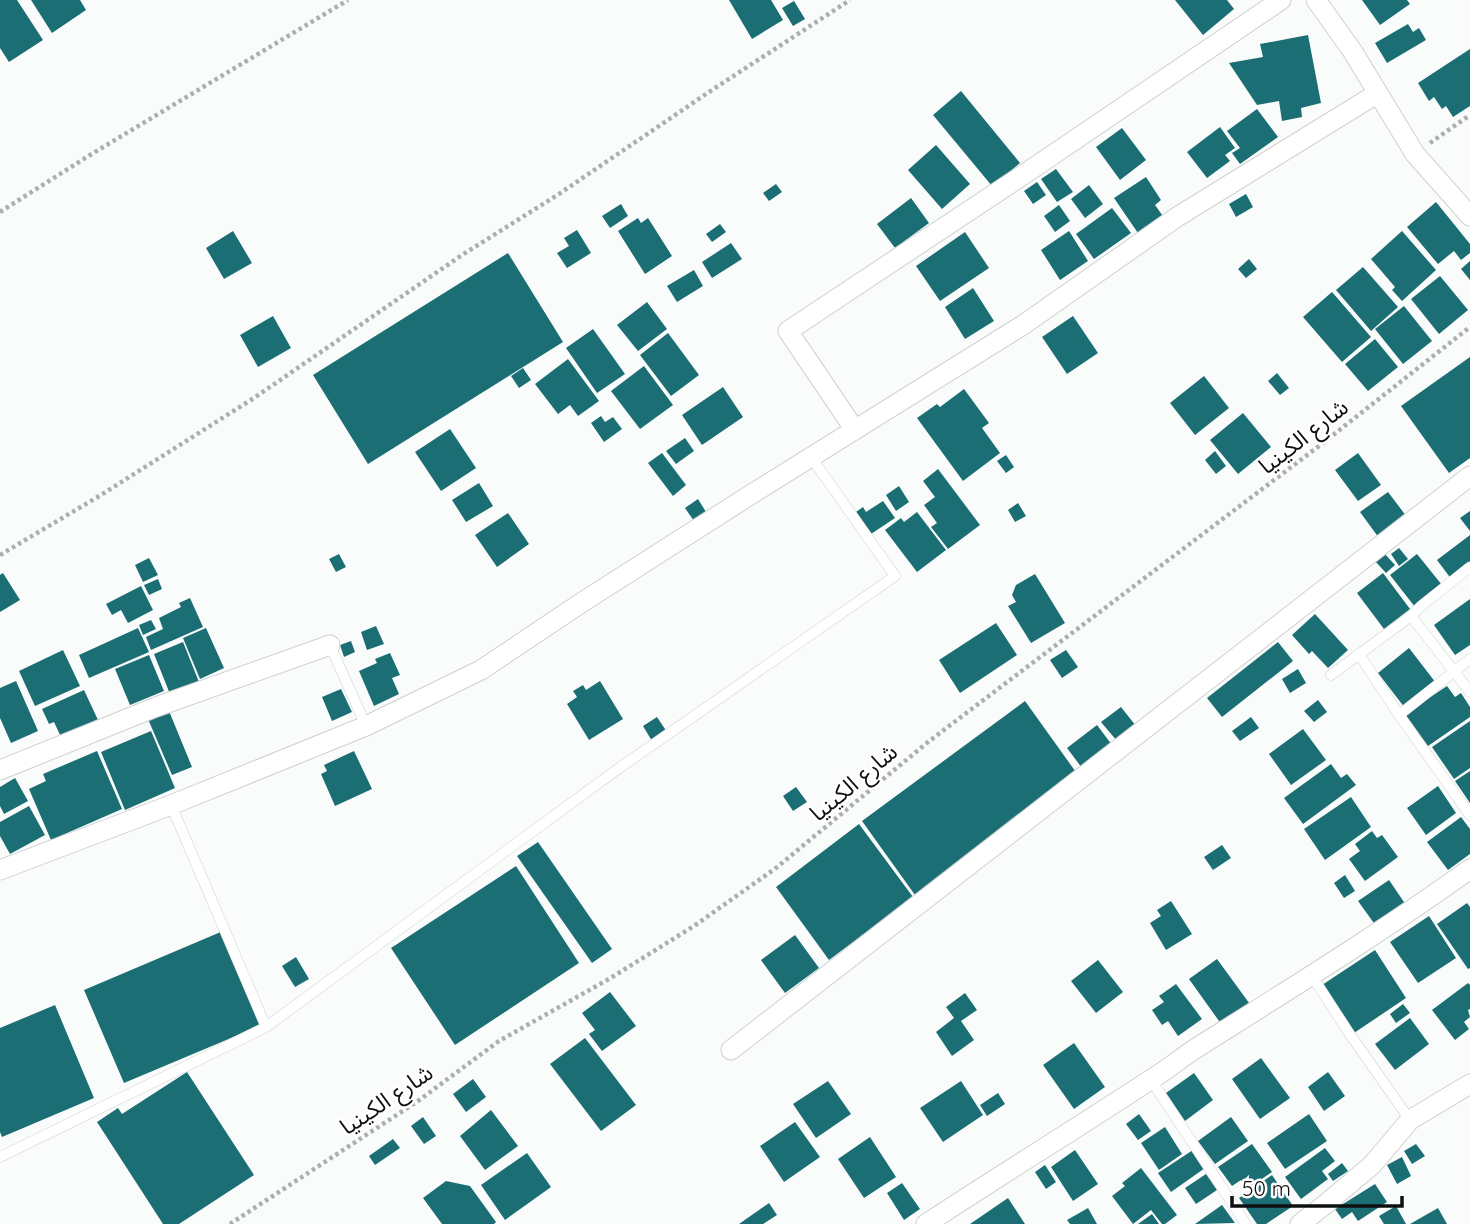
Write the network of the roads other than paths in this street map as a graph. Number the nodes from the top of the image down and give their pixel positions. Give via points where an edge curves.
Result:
1 (1281, 0) edge
2 (1316, 0) edge
3 (1378, 93) junction
4 (1470, 216) edge
5 (855, 430) junction
6 (811, 457) junction
7 (1470, 476) edge
8 (1470, 567) edge
9 (1411, 616) junction
10 (330, 645) joint
11 (1359, 654) junction
12 (1470, 659) edge
13 (1453, 672) junction
14 (1331, 675) dead end
15 (1470, 692) edge
16 (1399, 715) junction
17 (366, 726) junction
18 (0, 770) edge
19 (171, 805) junction
20 (1470, 815) edge
21 (1470, 869) edge
22 (0, 870) edge
23 (1312, 975) junction
24 (266, 1027) junction
25 (731, 1050) dead end
26 (1151, 1080) junction
27 (1470, 1084) edge
28 (1410, 1121) junction
29 (0, 1157) edge
30 (926, 1224) edge
31 (1246, 1224) edge
32 (1300, 1224) edge

1 - 5 street via 788,331
2 - 3 street
3 - 4 street via 1415,153
3 - 5 street via 1177,217 1023,325
5 - 6 street
6 - 17 street via 481,670
6 - 24 lane via 895,576 615,771
7 - 25 street
8 - 9 lane
9 - 11 lane
9 - 13 lane
10 - 17 lane
10 - 18 street via 156,707
11 - 14 lane
11 - 16 lane
12 - 13 lane
13 - 15 lane
13 - 16 lane
16 - 20 lane
17 - 19 street
19 - 22 street
19 - 24 lane
21 - 23 street
23 - 26 street
23 - 28 lane
24 - 29 lane
26 - 30 street
26 - 31 lane
27 - 28 street
28 - 32 street via 1372,1165

